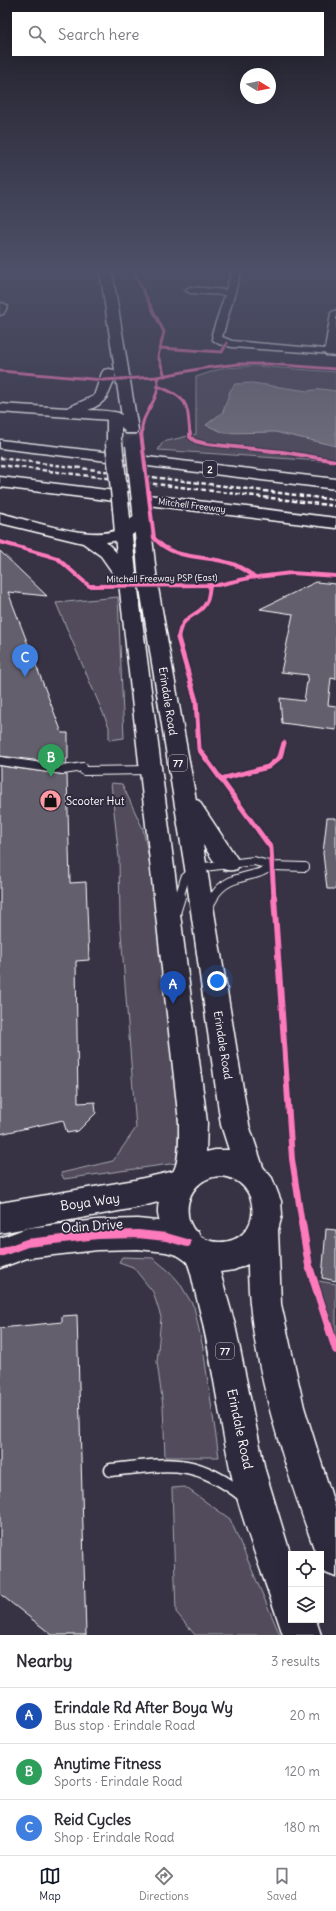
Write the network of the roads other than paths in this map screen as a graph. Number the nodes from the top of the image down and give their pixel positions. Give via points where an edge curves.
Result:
1 (105, 347) edge
2 (118, 347) edge
3 (274, 347) edge
4 (333, 352) edge
5 (109, 373) junction
6 (0, 408) edge
7 (66, 412) junction
8 (114, 416) junction
9 (133, 438) junction
10 (0, 444) edge
11 (0, 482) edge
12 (336, 484) edge
13 (141, 514) junction
14 (0, 518) edge
15 (336, 523) edge
16 (123, 534) junction
17 (89, 539) junction
18 (128, 582) junction
19 (0, 761) edge
20 (152, 770) junction
21 (183, 791) junction
22 (229, 864) junction
23 (272, 866) junction
24 (305, 867) dead end
25 (196, 868) junction
26 (204, 916) junction
27 (171, 928) junction
28 (252, 1176) junction
29 (183, 1179) junction
30 (0, 1218) edge
31 (263, 1231) junction
32 (192, 1247) junction
33 (0, 1253) edge
34 (110, 1470) dead end
35 (258, 1505) junction
36 (336, 1559) edge
37 (288, 1596) edge
38 (298, 1623) edge
39 (302, 1635) edge

1 - 5 main road, Erindale Road / 77
2 - 9 main road, Erindale Road / 77
3 - 4 street
5 - 7 main road via 99,400
5 - 8 main road, Erindale Road / 77
6 - 7 main road
7 - 8 main road
8 - 9 main road via 124,421
8 - 16 main road, Erindale Road / 77, bridge via 114,443
9 - 13 main road, Erindale Road / 77, bridge
10 - 12 main road, 2
11 - 15 main road, Mitchell Freeway
13 - 16 main road via 131,530
13 - 21 main road, Erindale Road / 77 via 148,582
14 - 17 main road
16 - 17 main road
16 - 18 main road, Erindale Road / 77
17 - 18 main road via 110,554
18 - 20 main road, Erindale Road / 77
19 - 20 lane via 62,770
20 - 27 main road, Erindale Road / 77
21 - 22 main road via 206,832
21 - 25 main road, Erindale Road / 77
22 - 23 lane via 254,861
22 - 25 lane
23 - 24 lane
23 - 26 lane via 256,874 242,876 218,888
25 - 26 main road, Erindale Road / 77
25 - 27 lane via 184,878
26 - 28 main road, Erindale Road / 77 via 235,1125
27 - 29 main road, Erindale Road / 77 via 193,1122 192,1149
28 - 29 main road, Erindale Road / 77 via 237,1167 220,1163 197,1168
28 - 31 main road, Erindale Road / 77 via 260,1185 268,1208
29 - 30 main road, Boya Way via 134,1195
29 - 32 main road, Erindale Road / 77 via 174,1195 172,1208 179,1232
31 - 32 main road, Erindale Road / 77 via 247,1249 223,1257 210,1255
31 - 36 main road, Erindale Road / 77 via 266,1312 312,1495
32 - 33 main road, Odin Drive via 166,1237 138,1234 98,1235 27,1243
32 - 35 main road, Erindale Road / 77 via 213,1298 244,1453
34 - 35 lane via 169,1464 190,1467 215,1476
35 - 37 main road, Erindale Road / 77
38 - 39 main road

